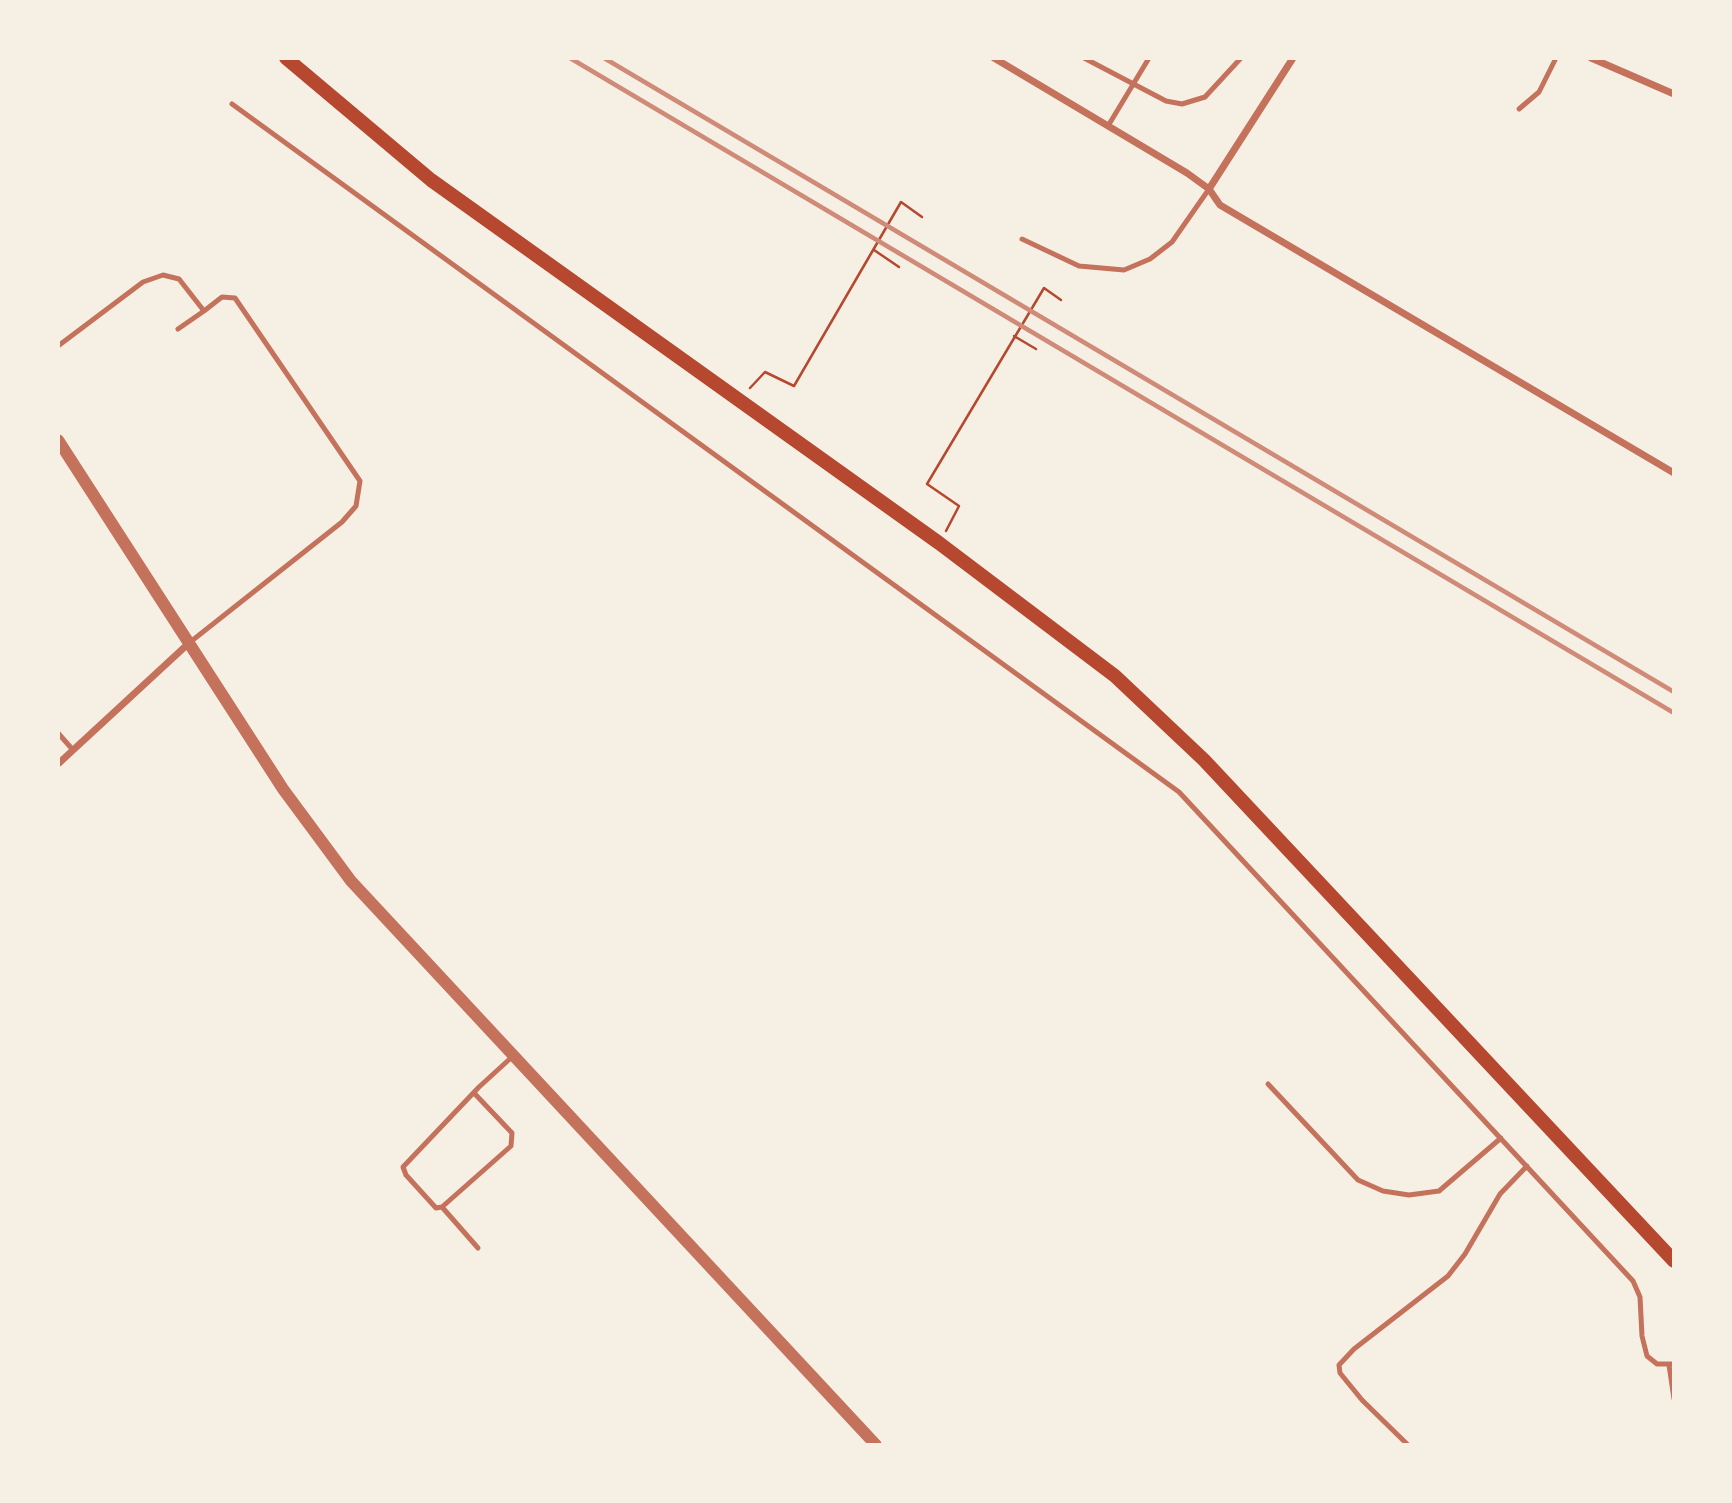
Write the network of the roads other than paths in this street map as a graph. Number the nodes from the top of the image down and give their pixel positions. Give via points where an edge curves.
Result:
1 (286, 58) edge
2 (994, 58) edge
3 (1084, 58) edge
4 (1149, 58) edge
5 (1241, 58) edge
6 (1293, 58) edge
7 (1556, 58) edge
8 (1591, 58) edge
9 (1133, 84) junction
10 (1674, 94) edge
11 (232, 104) dead end
12 (1519, 109) dead end
13 (1108, 126) junction
14 (1209, 189) junction
15 (1022, 239) dead end
16 (204, 311) junction
17 (178, 329) dead end
18 (58, 346) edge
19 (58, 440) edge
20 (1674, 473) edge
21 (189, 643) junction
22 (58, 733) edge
23 (73, 750) junction
24 (58, 764) edge
25 (513, 1056) junction
26 (1268, 1084) dead end
27 (474, 1093) junction
28 (1501, 1138) junction
29 (1527, 1166) junction
30 (442, 1207) junction
31 (478, 1248) dead end
32 (1674, 1261) edge
33 (1672, 1365) edge
34 (1674, 1399) edge
35 (876, 1445) edge
36 (1408, 1445) edge

1 - 32 main road via 431,180 1086,651 1170,727
2 - 13 street
3 - 9 lane
4 - 9 lane
5 - 9 lane via 1205,97 1192,103 1166,101
6 - 14 street
7 - 12 lane via 1539,92
8 - 10 street
9 - 13 lane
11 - 28 lane via 1179,792
13 - 14 street
14 - 15 lane via 1172,242 1150,259 1124,270 1079,266
14 - 20 street via 1220,205
16 - 17 lane
16 - 18 lane via 179,279 163,275 143,282
16 - 21 lane via 222,297 235,298 360,481 356,506 342,522
19 - 21 street
21 - 23 street
21 - 25 street via 335,860
22 - 23 lane
23 - 24 street
25 - 27 lane
25 - 35 street
26 - 28 lane via 1358,1180 1383,1191 1409,1195 1438,1191
27 - 30 lane via 403,1167 430,1204
27 - 30 lane via 512,1132 512,1146
28 - 29 lane
29 - 33 lane via 1633,1281 1641,1305 1644,1350 1652,1362
29 - 36 lane via 1500,1194 1448,1276 1339,1365 1340,1373 1362,1400
30 - 31 lane
33 - 34 lane

